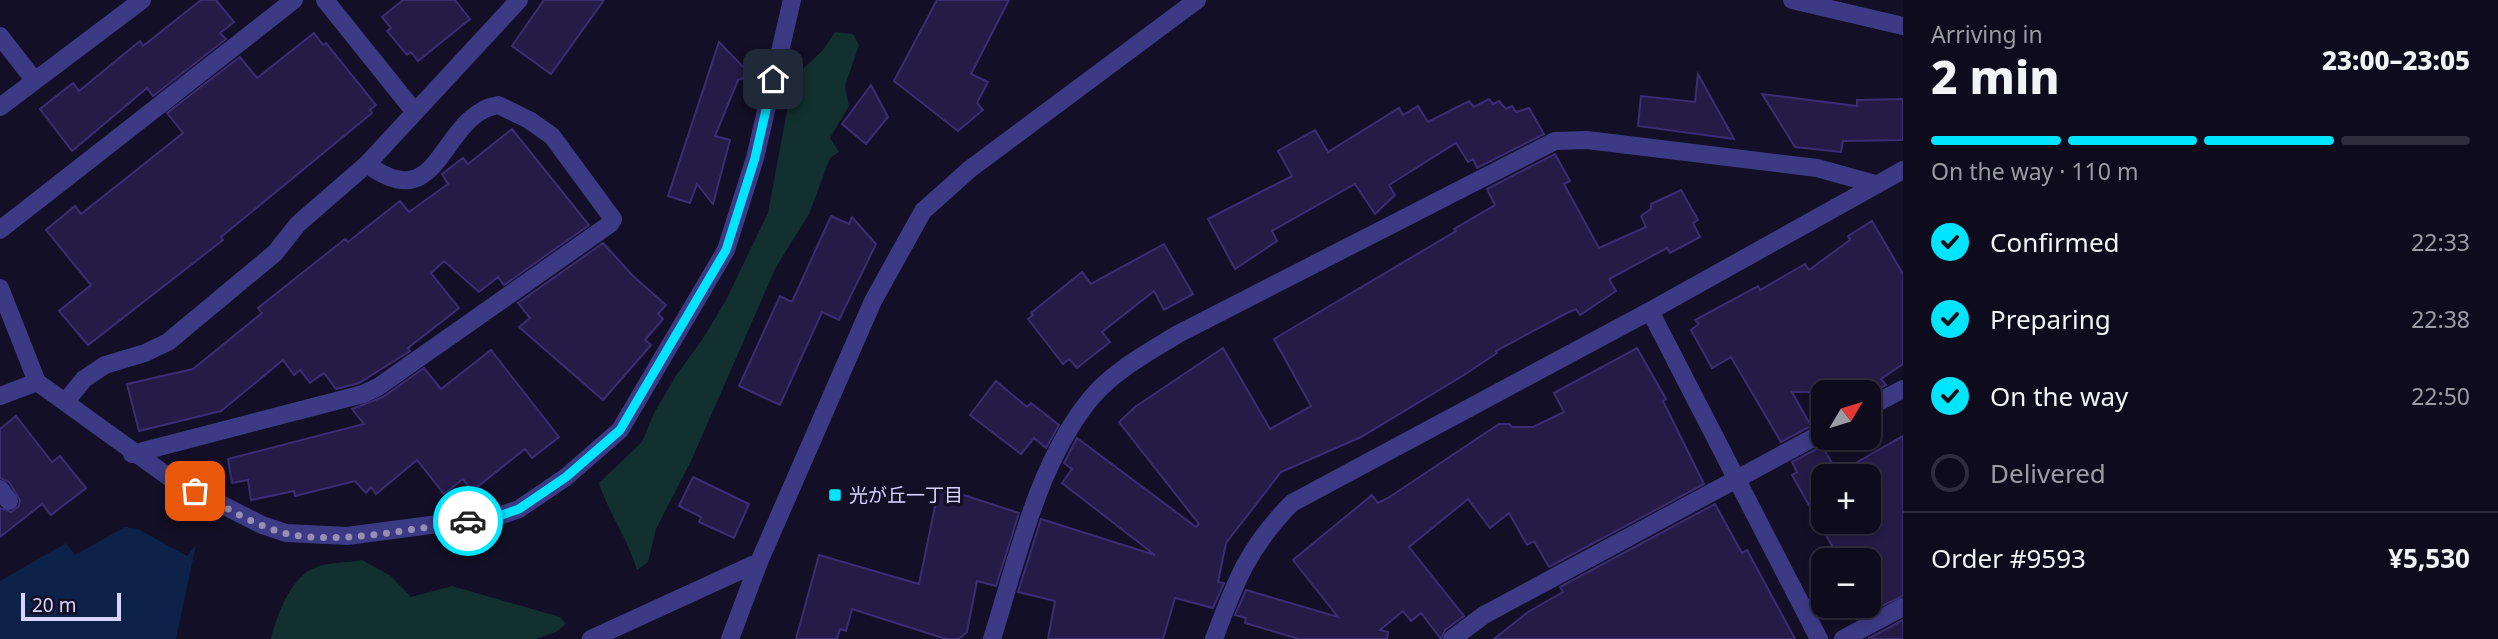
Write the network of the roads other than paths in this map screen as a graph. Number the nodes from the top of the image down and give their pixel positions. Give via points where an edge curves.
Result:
1 (142, 0) edge
2 (293, 0) edge
3 (325, 0) edge
4 (519, 0) edge
5 (792, 0) edge
6 (1197, 0) edge
7 (1792, 0) edge
8 (1903, 26) edge
9 (0, 36) edge
10 (35, 81) junction
11 (0, 107) edge
12 (414, 111) junction
13 (367, 164) junction
14 (1903, 170) edge
15 (1875, 184) junction
16 (0, 230) edge
17 (0, 288) edge
18 (1650, 311) junction
19 (37, 382) junction
20 (1903, 389) edge
21 (0, 396) edge
22 (67, 400) junction
23 (1881, 401) edge
24 (1811, 439) edge
25 (132, 454) junction
26 (1734, 479) junction
27 (759, 562) junction
28 (1903, 607) edge
29 (591, 639) edge
30 (730, 639) edge
31 (992, 639) edge
32 (1214, 639) edge
33 (1452, 639) edge
34 (1819, 639) edge
35 (1843, 639) edge

1 - 10 street
2 - 16 street
3 - 12 street
4 - 12 street
5 - 25 street via 755,158 726,250 620,430 566,477 519,509 499,516 346,536 286,533 173,480
6 - 27 street via 970,169 923,211 873,301
7 - 8 street
9 - 10 street
10 - 11 street
12 - 13 street
13 - 22 street via 298,224 275,253 168,342 105,365 84,379
13 - 25 street via 387,179 408,183 422,176 480,111 498,105 552,136 613,219 378,387
14 - 15 street
15 - 18 street
15 - 31 street via 1817,168 1587,140 1555,141 1178,334 1130,364 1093,396 1066,434 1046,474
17 - 19 street
18 - 26 street
18 - 32 street via 1292,503 1268,527 1240,569
19 - 21 street
19 - 22 street
20 - 23 street
22 - 25 street
24 - 26 street
26 - 33 street via 1484,615
26 - 34 street
27 - 29 street
27 - 30 street
28 - 35 street

